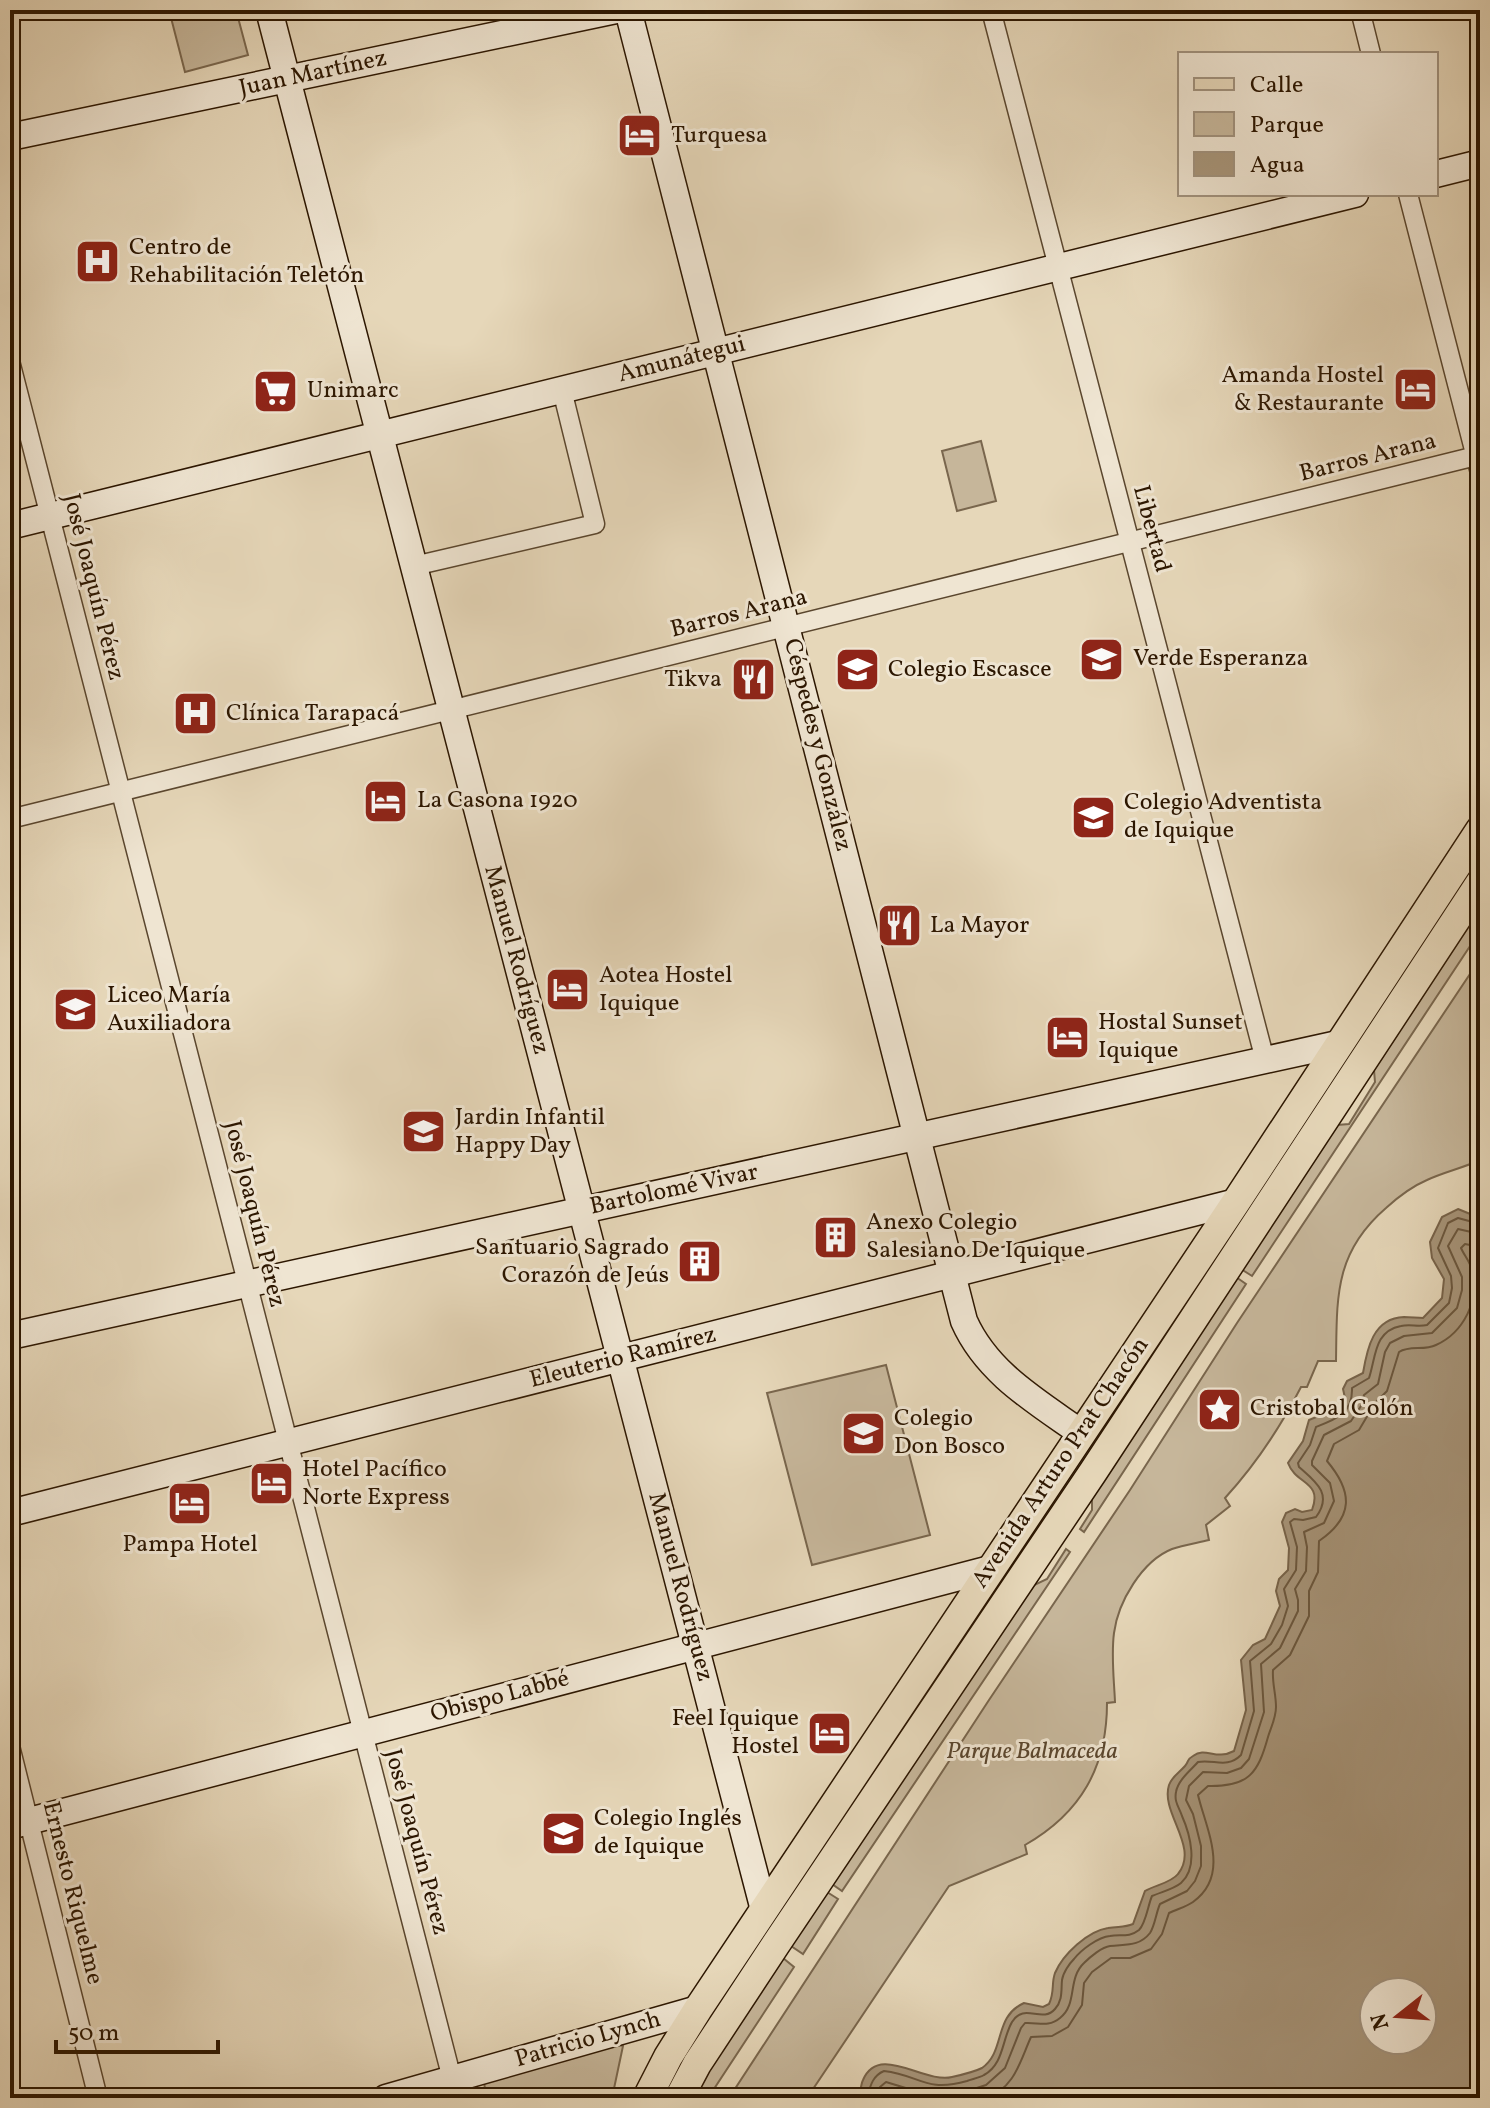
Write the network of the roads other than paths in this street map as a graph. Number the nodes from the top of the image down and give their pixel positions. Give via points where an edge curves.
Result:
1 (269, 10) edge
2 (616, 10) edge
3 (628, 10) edge
4 (991, 10) edge
5 (1360, 10) edge
6 (1370, 52) edge
7 (287, 79) junction
8 (10, 137) edge
9 (1480, 163) edge
10 (1438, 174) edge
11 (1347, 196) edge
12 (1409, 196) edge
13 (1058, 267) junction
14 (716, 352) junction
15 (10, 361) edge
16 (562, 390) junction
17 (380, 435) junction
18 (1479, 462) edge
19 (50, 516) junction
20 (10, 526) edge
21 (1130, 542) junction
22 (414, 566) junction
23 (787, 627) junction
24 (451, 710) junction
25 (121, 792) junction
26 (10, 819) edge
27 (1480, 830) edge
28 (1480, 883) edge
29 (1338, 1044) junction
30 (1265, 1060) junction
31 (917, 1137) junction
32 (1296, 1163) junction
33 (1236, 1202) junction
34 (582, 1210) junction
35 (952, 1274) junction
36 (247, 1284) junction
37 (10, 1336) edge
38 (620, 1359) junction
39 (1081, 1433) junction
40 (288, 1443) junction
41 (1093, 1472) junction
42 (10, 1513) edge
43 (990, 1569) junction
44 (695, 1646) junction
45 (363, 1733) junction
46 (10, 1746) edge
47 (19, 1824) edge
48 (764, 1910) junction
49 (698, 2009) junction
50 (452, 2079) junction
51 (98, 2098) edge
52 (386, 2098) edge
53 (647, 2098) edge
54 (679, 2098) edge

1 - 7 street, Manuel Rodríguez
2 - 7 street, Juan Martínez
3 - 14 street, Céspedes y González
4 - 13 street, Libertad
5 - 6 street
7 - 8 street, Juan Martínez
7 - 17 street, Manuel Rodríguez
9 - 10 street
11 - 13 street, Amunátegui
12 - 18 street
13 - 14 street, Amunátegui
13 - 21 street, Libertad
14 - 16 street, Amunátegui
14 - 23 street, Céspedes y González
15 - 19 street, José Joaquín Pérez
16 - 17 street, Amunátegui
16 - 22 street via 595,524
17 - 19 street, Amunátegui
17 - 22 street, Manuel Rodríguez
18 - 21 street, Barros Arana
19 - 20 street, Amunátegui
19 - 25 street, José Joaquín Pérez
21 - 23 street, Barros Arana
21 - 30 street, Libertad
22 - 24 street, Manuel Rodríguez
23 - 24 street, Barros Arana
23 - 31 street, Céspedes y González
24 - 25 street, Barros Arana
24 - 34 street, Manuel Rodríguez
25 - 26 street, Barros Arana
25 - 36 street, José Joaquín Pérez
27 - 29 main road, Avenida Arturo Prat Chacón
28 - 32 main road, Avenida Arturo Prat Chacón
29 - 30 street, Bartolomé Vivar
29 - 33 main road, Avenida Arturo Prat Chacón
30 - 31 street, Bartolomé Vivar
31 - 34 street, Bartolomé Vivar
31 - 35 street, Céspedes y González
32 - 33 main road
32 - 41 main road, Avenida Arturo Prat Chacón
33 - 35 street, Eleuterio Ramírez
33 - 39 main road, Avenida Arturo Prat Chacón
34 - 36 street, Bartolomé Vivar
34 - 38 street, Manuel Rodríguez
35 - 38 street, Eleuterio Ramírez
35 - 39 street, Céspedes y González via 964,1321 989,1363
36 - 37 street, Bartolomé Vivar
36 - 40 street, José Joaquín Pérez
38 - 40 street, Eleuterio Ramírez
38 - 44 street, Manuel Rodríguez
39 - 41 main road
39 - 43 main road, Avenida Arturo Prat Chacón
40 - 42 street, Eleuterio Ramírez
40 - 45 street, José Joaquín Pérez
41 - 54 main road, Avenida Arturo Prat Chacón via 776,1944
43 - 44 street, Obispo Labbé
43 - 48 main road, Avenida Arturo Prat Chacón
44 - 45 street, Obispo Labbé
44 - 48 street, Manuel Rodríguez
45 - 47 street, Obispo Labbé
45 - 50 street, José Joaquín Pérez
46 - 47 street, Ernesto Riquelme
47 - 51 street, Ernesto Riquelme
48 - 49 main road, Avenida Arturo Prat Chacón
49 - 50 street, Patricio Lynch
49 - 53 main road, Avenida Arturo Prat Chacón
50 - 52 street, Patricio Lynch

